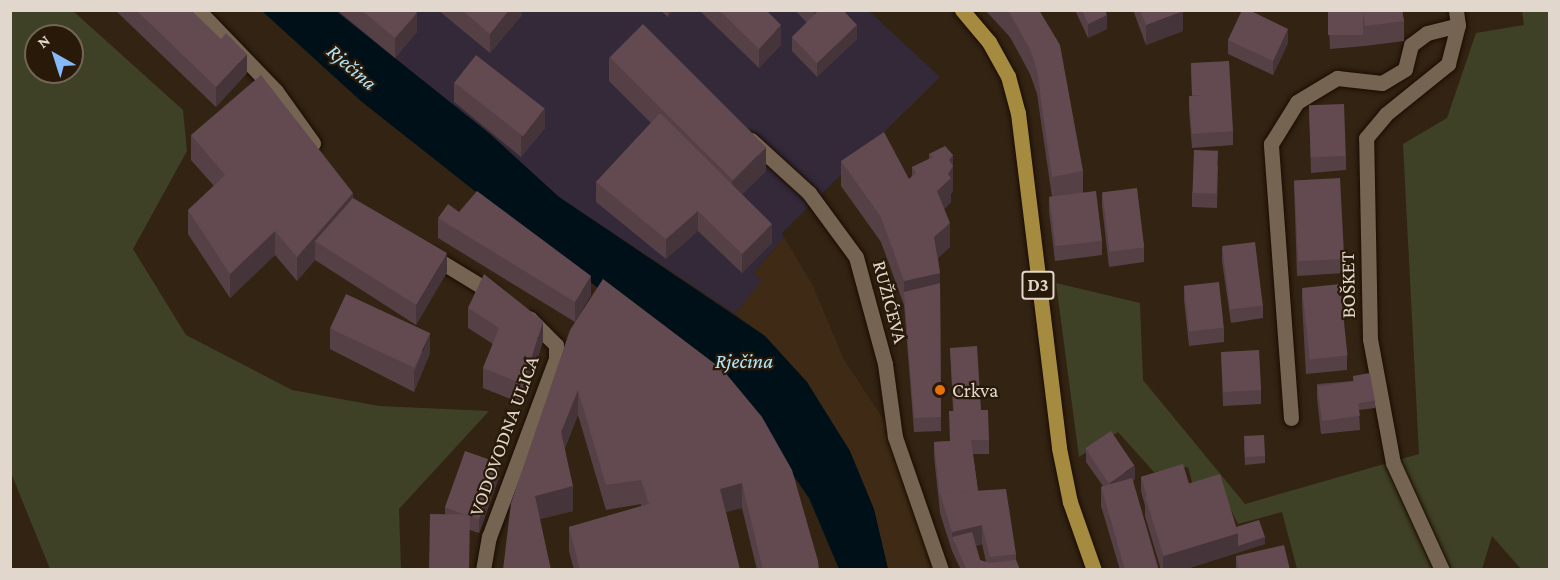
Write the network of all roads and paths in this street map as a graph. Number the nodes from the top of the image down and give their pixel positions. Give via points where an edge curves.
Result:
1 (198, 10) edge
2 (962, 10) edge
3 (1457, 18) edge
4 (735, 125) edge
5 (322, 155) edge
6 (420, 249) edge
7 (1291, 418) dead end
8 (483, 570) edge
9 (941, 570) edge
10 (1094, 570) edge
11 (1442, 570) edge

1 - 5 street via 276,92
2 - 10 main road, D3 via 989,42 1008,76 1018,113 1059,448 1070,502
3 - 7 street, BOŠKET via 1411,45 1405,69 1382,83 1337,78 1297,102 1271,144
3 - 11 street, BOŠKET via 1448,64 1386,114 1366,138 1370,339 1393,463
4 - 9 street, RUŽIĆEVA via 809,193 856,258 885,364 895,437
6 - 8 street, VODOVODNA ULICA via 512,307 547,333 556,345 556,359 489,537

